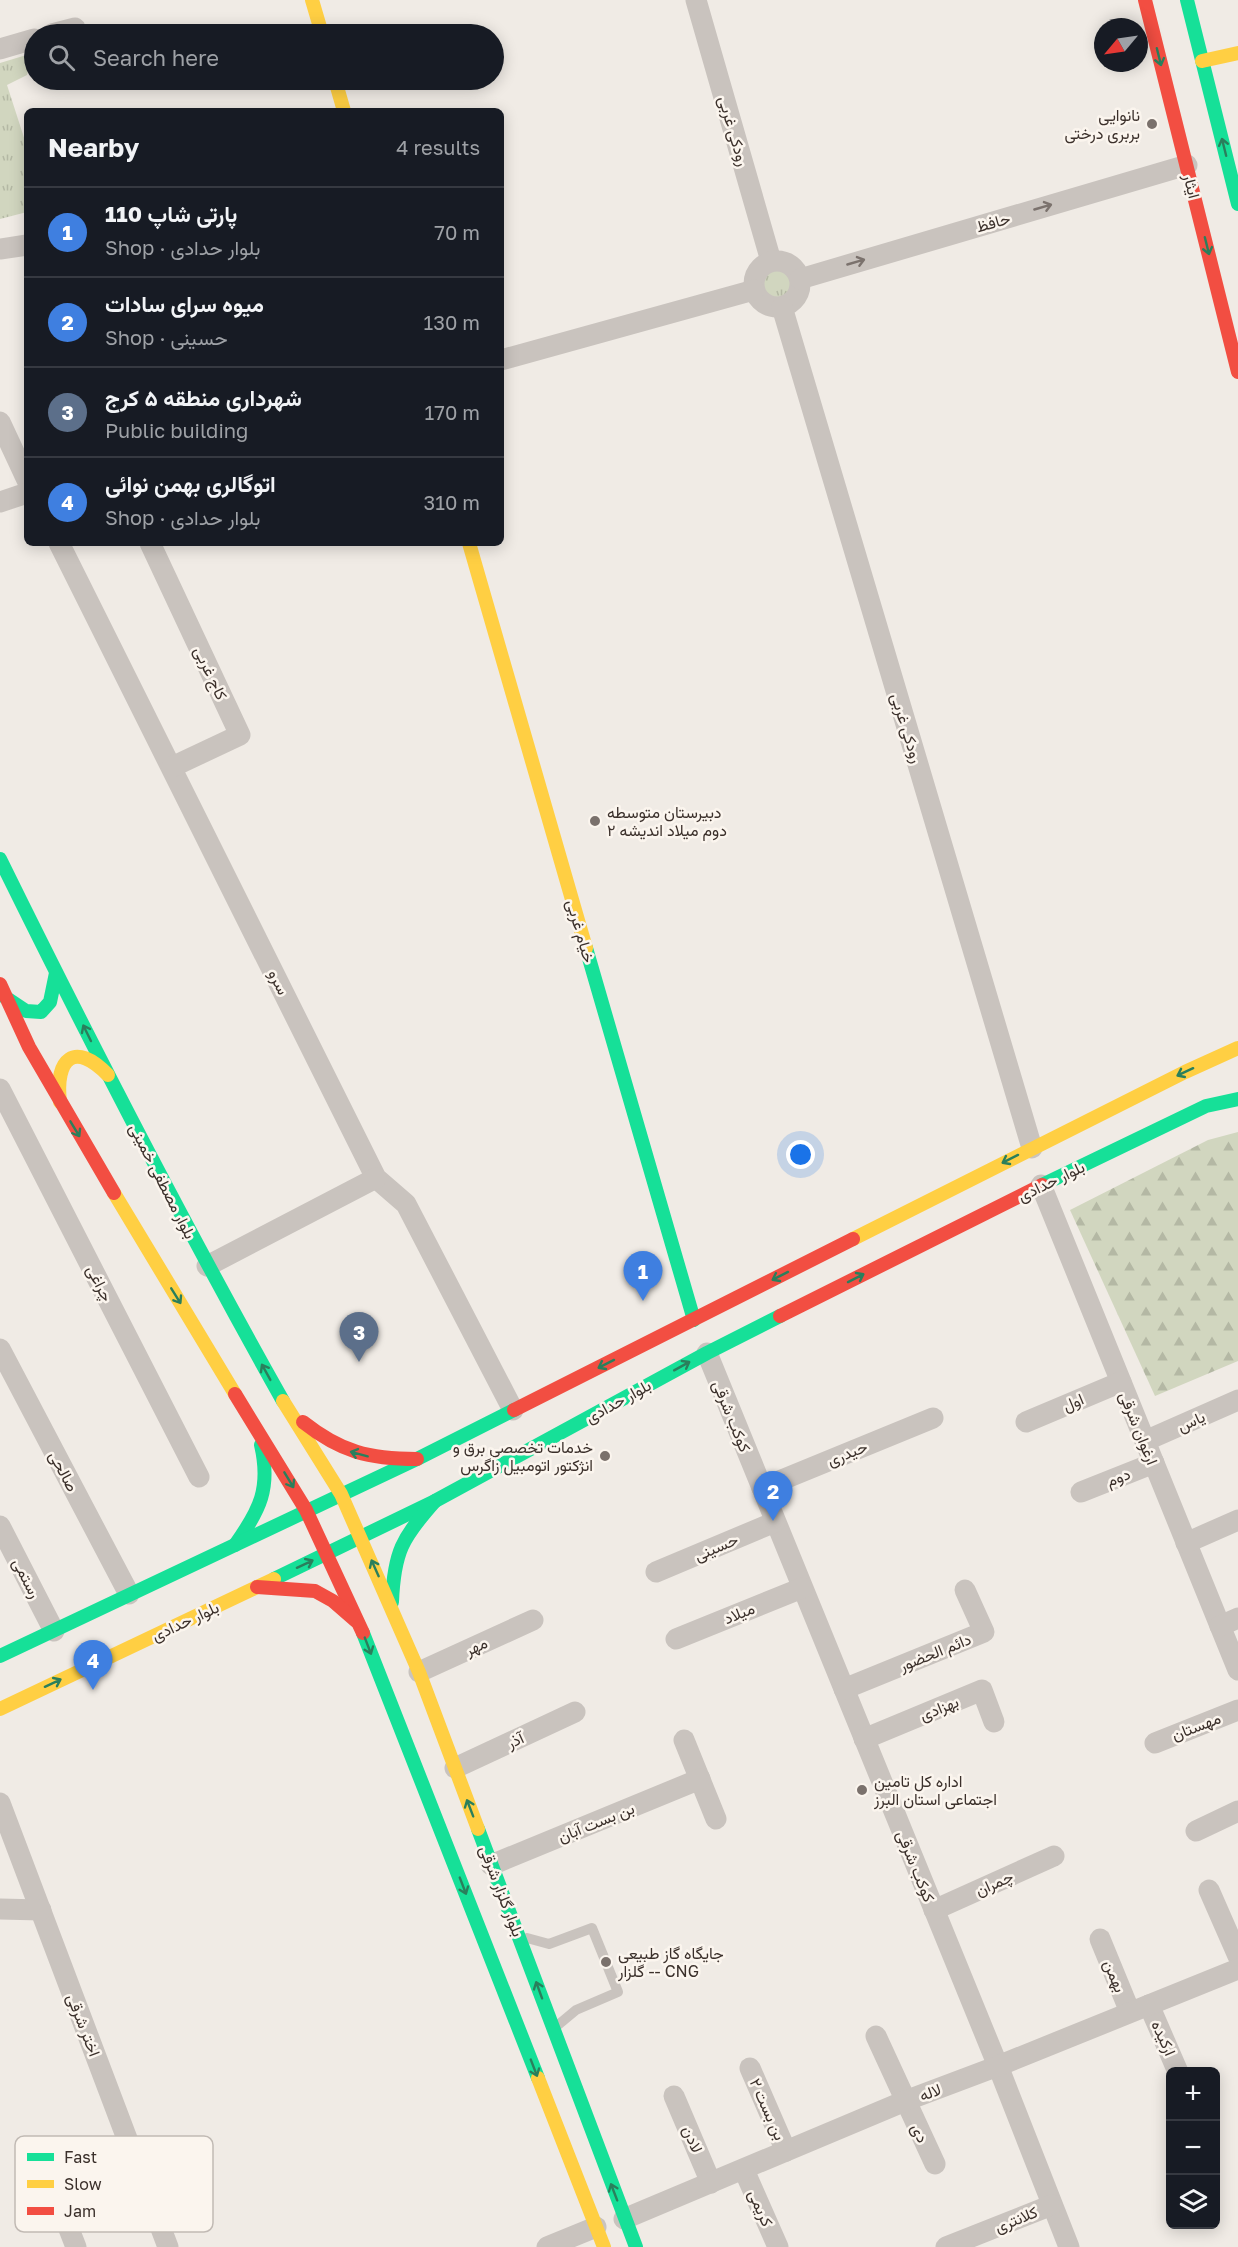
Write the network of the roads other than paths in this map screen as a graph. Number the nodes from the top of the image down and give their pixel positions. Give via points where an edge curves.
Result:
1 (312, 0) edge
2 (696, 0) edge
3 (1145, 0) edge
4 (1187, 0) edge
5 (319, 24) edge
6 (24, 42) edge
7 (0, 49) edge
8 (1238, 53) edge
9 (1202, 61) junction
10 (338, 90) edge
11 (343, 108) edge
12 (1187, 165) junction
13 (1238, 204) edge
14 (24, 245) edge
15 (0, 249) edge
16 (771, 261) junction
17 (800, 279) junction
18 (754, 290) junction
19 (782, 307) junction
20 (504, 359) edge
21 (1238, 372) edge
22 (0, 422) edge
23 (24, 474) edge
24 (24, 494) edge
25 (0, 501) edge
26 (60, 546) edge
27 (151, 546) edge
28 (470, 546) edge
29 (172, 767) junction
30 (0, 859) edge
31 (56, 973) junction
32 (3, 990) edge
33 (1238, 1048) edge
34 (108, 1075) junction
35 (0, 1089) edge
36 (1238, 1099) edge
37 (60, 1102) junction
38 (1032, 1149) junction
39 (376, 1178) junction
40 (1041, 1185) junction
41 (207, 1266) junction
42 (694, 1320) junction
43 (0, 1349) edge
44 (707, 1353) junction
45 (1121, 1382) junction
46 (1238, 1400) edge
47 (286, 1407) junction
48 (513, 1410) junction
49 (933, 1418) dead end
50 (1026, 1422) dead end
51 (254, 1423) junction
52 (1145, 1441) junction
53 (417, 1459) junction
54 (1154, 1463) junction
55 (200, 1478) dead end
56 (762, 1488) junction
57 (1081, 1492) dead end
58 (341, 1494) junction
59 (435, 1501) junction
60 (306, 1510) junction
61 (1238, 1520) edge
62 (775, 1522) junction
63 (0, 1526) edge
64 (362, 1538) junction
65 (1186, 1543) junction
66 (235, 1545) junction
67 (327, 1554) junction
68 (656, 1572) dead end
69 (257, 1587) junction
70 (802, 1588) junction
71 (965, 1590) dead end
72 (129, 1594) junction
73 (392, 1607) junction
74 (533, 1620) dead end
75 (1229, 1622) edge
76 (359, 1623) junction
77 (54, 1631) junction
78 (676, 1639) dead end
79 (0, 1656) edge
80 (1238, 1670) edge
81 (419, 1672) junction
82 (844, 1689) junction
83 (0, 1709) edge
84 (1238, 1710) edge
85 (575, 1712) dead end
86 (994, 1722) dead end
87 (864, 1739) junction
88 (684, 1740) dead end
89 (1155, 1743) dead end
90 (455, 1768) junction
91 (700, 1779) junction
92 (0, 1803) edge
93 (1238, 1811) edge
94 (716, 1819) dead end
95 (1196, 1831) dead end
96 (1054, 1856) dead end
97 (491, 1865) junction
98 (1209, 1890) dead end
99 (0, 1909) edge
100 (934, 1910) junction
101 (41, 1911) junction
102 (519, 1936) junction
103 (1100, 1939) dead end
104 (1238, 1956) edge
105 (1238, 1969) edge
106 (1139, 2009) junction
107 (553, 2029) junction
108 (876, 2036) dead end
109 (998, 2066) junction
110 (1175, 2067) edge
111 (750, 2068) dead end
112 (674, 2096) dead end
113 (905, 2102) junction
114 (126, 2136) edge
115 (786, 2151) junction
116 (935, 2164) dead end
117 (744, 2170) junction
118 (711, 2183) junction
119 (1052, 2205) junction
120 (624, 2219) junction
121 (596, 2227) junction
122 (70, 2232) edge
123 (162, 2232) edge
124 (76, 2247) edge
125 (168, 2247) edge
126 (547, 2247) edge
127 (604, 2247) edge
128 (636, 2247) edge
129 (778, 2247) edge
130 (946, 2247) edge
131 (1069, 2247) edge

1 - 5 main road
2 - 16 street, رودکی غربی
3 -> 12 main road, ایثار
4 - 9 main road
6 - 7 street
8 - 9 main road
13 -> 9 main road
10 - 11 main road
17 -> 12 street, حافظ
12 -> 21 main road, ایثار
14 - 15 street
16 - 17 street via 792,266
16 - 18 street via 758,270
17 - 19 street via 795,300
18 - 19 street via 766,306
18 - 20 street
19 - 38 street, رودکی غربی
22 - 23 street
24 - 25 street
26 - 29 street, سرو
27 - 29 street, کاج غربی via 240,735
28 - 42 main road, خیام غربی
29 - 39 street, سرو
30 - 31 main road, بلوار مصطفی خمینی
31 - 32 main road via 54,995 40,1012 26,1011
34 -> 31 main road, بلوار مصطفی خمینی
32 - 37 main road
33 -> 38 main road
34 - 37 main road via 86,1057 77,1056 63,1067 60,1075
34 - 41 main road, بلوار مصطفی خمینی
35 - 55 street, چراغی
36 - 40 main road, بلوار حدادی via 1206,1106
37 -> 51 main road
38 -> 42 main road
39 - 41 street
39 - 48 street, سرو via 405,1204
44 -> 40 main road, بلوار حدادی
40 - 45 street, ارغوان شرقی
47 -> 41 main road, بلوار مصطفی خمینی
42 -> 48 main road
43 - 72 street, صالحی
44 - 56 street, کوکب شرقی
59 -> 44 main road, بلوار حدادی
45 - 50 street, اول
45 - 52 street, ارغوان شرقی
46 - 52 street, یاس
53 -> 47 main road via 384,1460 339,1448
47 - 58 main road, بلوار مصطفی خمینی
48 - 53 main road
49 - 56 street, حیدری
51 -> 60 main road
51 - 66 main road via 265,1458 266,1490 256,1517
52 - 54 street, ارغوان شرقی
53 - 58 main road
54 - 57 street, دوم
54 - 65 street, ارغوان شرقی
56 - 62 street, کوکب شرقی
58 - 60 main road
58 - 64 main road, بلوار مصطفی خمینی
59 - 64 main road, بلوار حدادی
59 - 73 main road via 405,1535 396,1554
60 - 66 main road
60 - 67 main road
61 - 65 street
62 - 68 street, حسینی
62 - 70 street, کوکب شرقی
63 - 77 street, رستمی
64 - 67 main road, بلوار حدادی
73 -> 64 main road, بلوار گلزار شرقی
65 - 75 street, ارغوان شرقی
66 - 72 main road
69 -> 67 main road, بلوار حدادی
67 - 76 main road
69 - 76 main road via 315,1592 333,1601
83 -> 69 main road, بلوار حدادی
70 - 78 street, میلاد
70 - 82 street, کوکب شرقی
71 - 82 street, دائم الحضور via 984,1632
72 - 77 main road
73 - 81 main road, بلوار گلزار شرقی
74 - 81 street, مهر
75 - 80 street, ارغوان شرقی
76 -> 121 main road
77 - 79 main road
81 - 90 main road, بلوار گلزار شرقی
82 - 87 street, کوکب شرقی
84 - 89 street, مهستان
85 - 90 street, آذر
86 - 87 street, بهزادی via 982,1690
87 - 100 street, کوکب شرقی
88 - 91 street
97 -> 90 main road, بلوار گلزار شرقی
91 - 94 street
91 - 97 street, بن بست آبان
92 - 101 street, اختر شرقی
93 - 95 street
96 - 100 street, چمران
97 - 102 main road, بلوار گلزار شرقی
98 - 104 street
99 - 101 street
100 - 109 street, کوکب شرقی
101 - 114 street, اختر شرقی
107 -> 102 main road, بلوار گلزار شرقی
102 - 107 lane via 549,1944 592,1929 618,1992 576,2010
103 - 106 street, بهمن
105 - 106 street, لاله
106 - 109 street, لاله
106 - 110 street, ارکیده
120 -> 107 main road, بلوار گلزار شرقی
108 - 113 street, دی
109 - 113 street, لاله
109 - 119 street, کوکب شرقی
111 - 115 street, بن بست ۲
112 - 118 street, لادن
113 - 115 street, لاله
113 - 116 street, دی
115 - 117 street, لاله
117 - 118 street, لاله
117 - 129 street, کریمی
118 - 120 street, لاله
119 - 130 street, کلانتری
119 - 131 street, کوکب شرقی
120 - 128 main road, بلوار گلزار شرقی
121 - 126 street
121 - 127 main road
122 - 124 street
123 - 125 street, اختر شرقی

